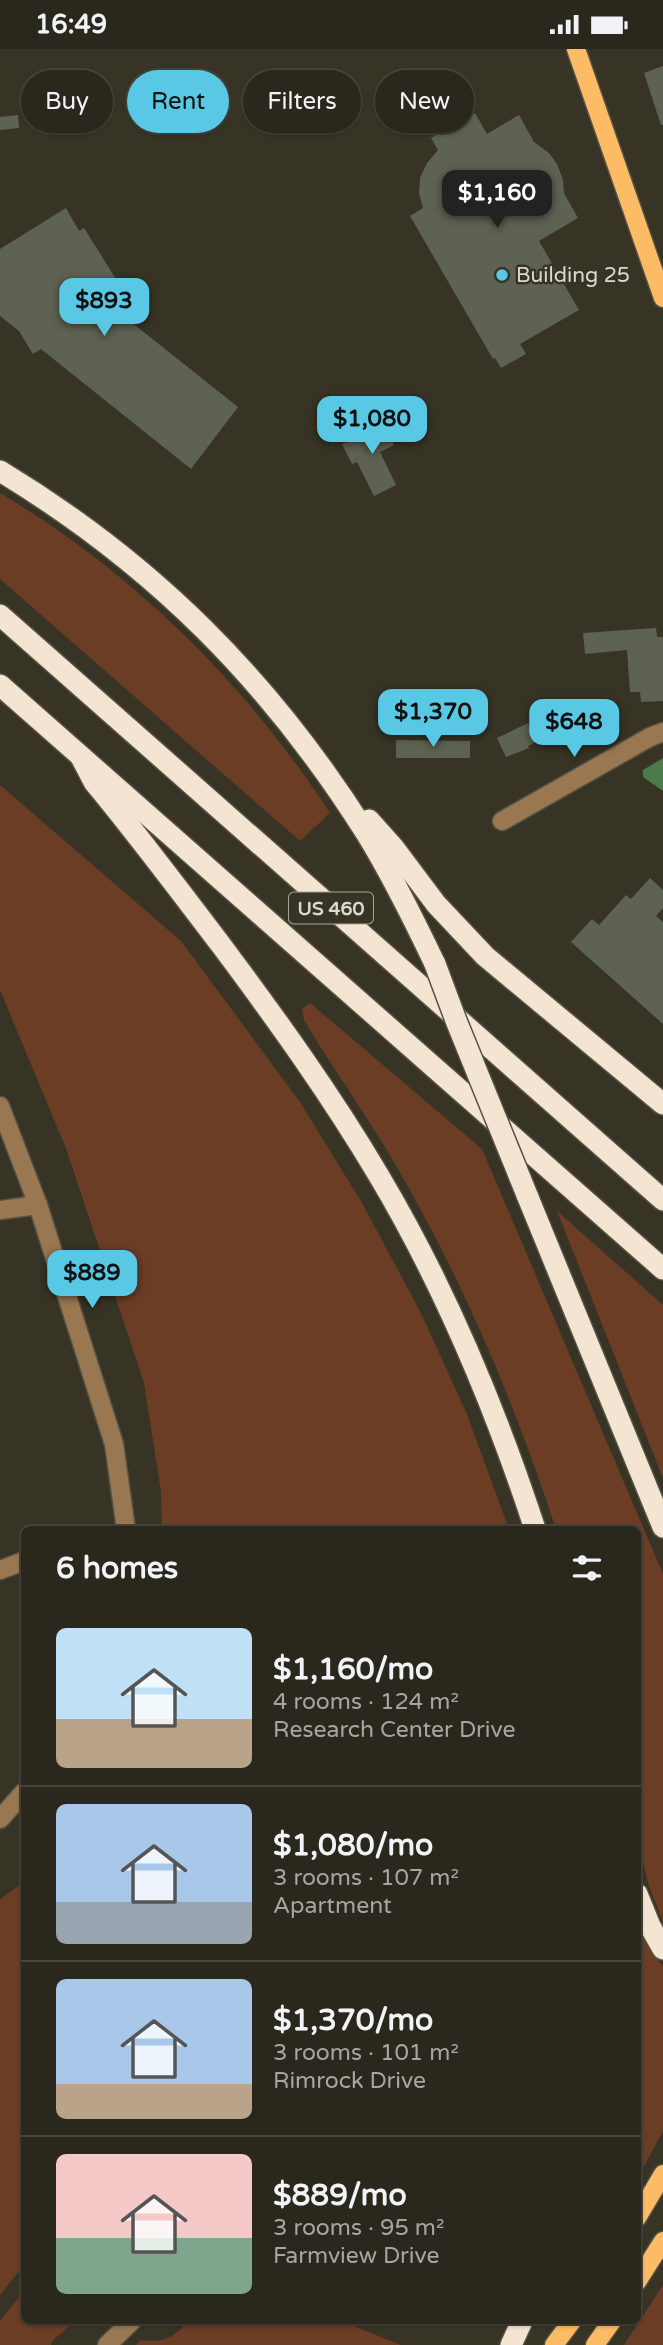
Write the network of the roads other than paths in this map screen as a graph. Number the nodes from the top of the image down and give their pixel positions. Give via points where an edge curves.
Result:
1 (576, 49) edge
2 (663, 298) edge
3 (0, 471) edge
4 (0, 615) edge
5 (0, 685) edge
6 (663, 732) edge
7 (81, 757) junction
8 (321, 766) junction
9 (502, 821) dead end
10 (662, 1103) edge
11 (0, 1106) edge
12 (663, 1200) edge
13 (38, 1205) junction
14 (0, 1210) edge
15 (663, 1269) edge
16 (126, 1526) edge
17 (534, 1526) edge
18 (663, 1527) edge
19 (21, 1562) edge
20 (0, 1570) edge
21 (21, 1795) edge
22 (0, 1819) edge
23 (641, 1904) edge
24 (663, 1949) edge
25 (663, 2173) edge
26 (641, 2211) edge
27 (663, 2241) edge
28 (641, 2276) edge
29 (129, 2324) edge
30 (521, 2324) edge
31 (570, 2324) edge
32 (610, 2324) edge
33 (107, 2345) edge
34 (511, 2345) edge
35 (554, 2345) edge
36 (596, 2345) edge

1 - 2 main road
3 - 8 highway via 104,541 187,610 245,670
4 - 12 highway, US 460
5 - 7 highway, US 460
6 - 9 street
7 - 15 highway, US 460
7 - 17 highway via 94,782 295,1045 380,1178 469,1354
8 - 10 highway via 485,956
8 - 18 highway, bridge via 372,844 435,964
11 - 13 street
13 - 14 street
13 - 16 street via 114,1444
19 - 20 street
21 - 22 street
23 - 24 highway
25 - 26 main road
27 - 28 main road
29 - 33 street
30 - 34 highway
31 - 35 main road
32 - 36 main road

